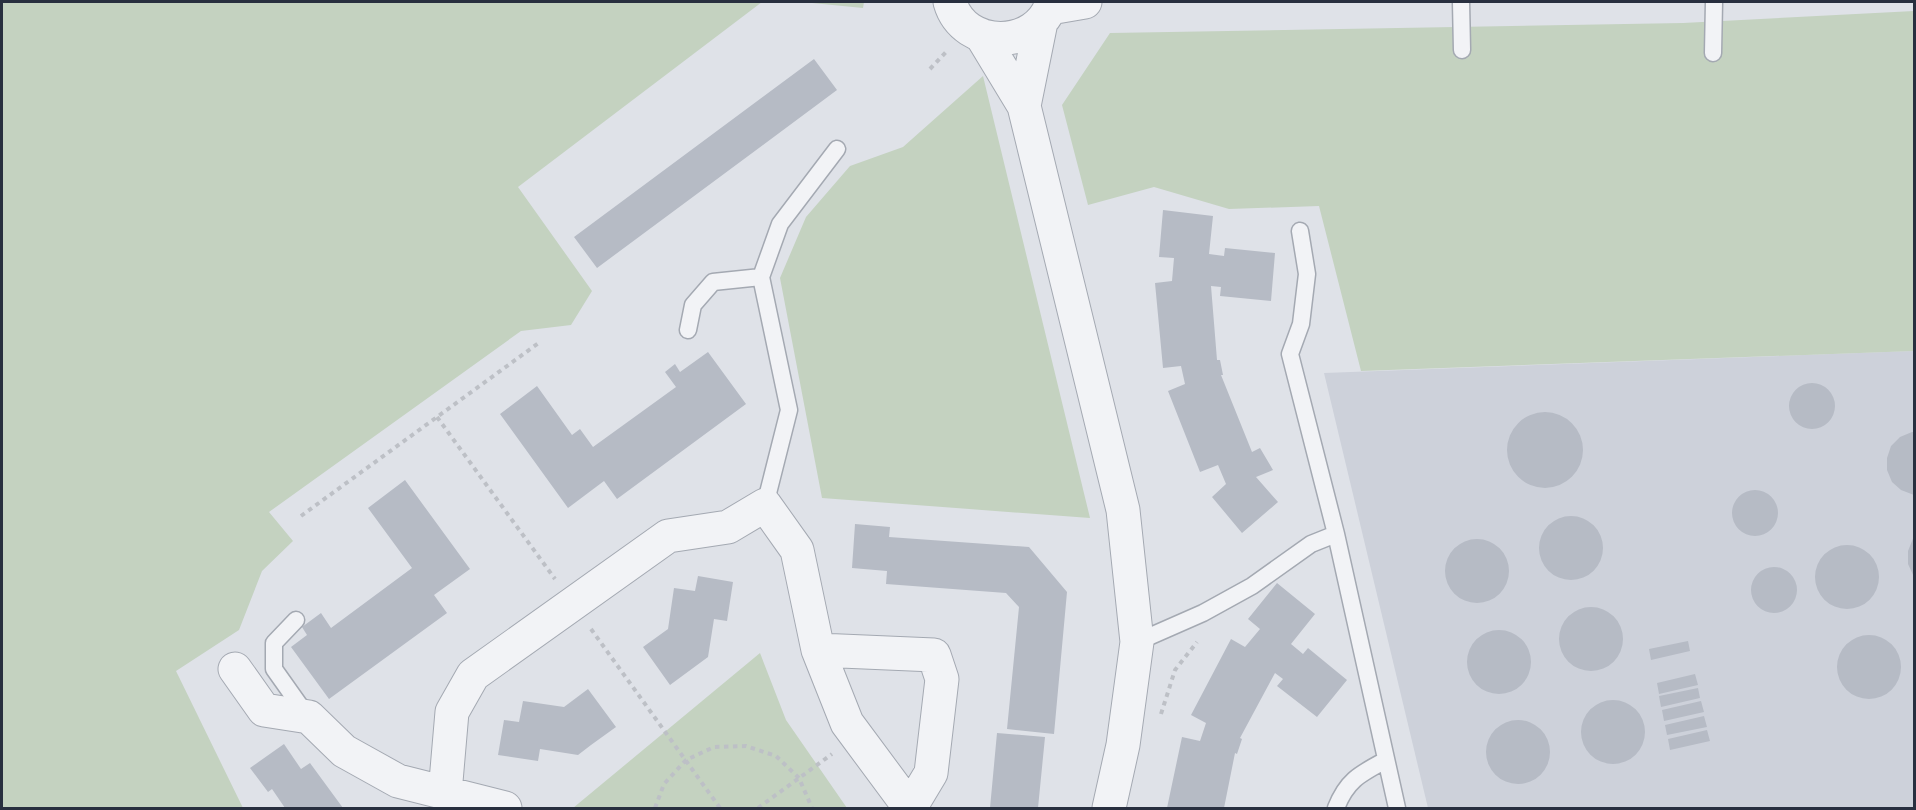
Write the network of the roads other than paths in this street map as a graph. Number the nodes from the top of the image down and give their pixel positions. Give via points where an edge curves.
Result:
1 (950, 2) edge
2 (1085, 2) edge
3 (1461, 2) edge
4 (1714, 2) edge
5 (1048, 10) edge
6 (981, 35) junction
7 (1462, 50) dead end
8 (1713, 53) dead end
9 (1024, 106) junction
10 (837, 149) dead end
11 (1300, 231) dead end
12 (761, 277) junction
13 (688, 330) dead end
14 (765, 505) junction
15 (1336, 534) junction
16 (296, 620) dead end
17 (1137, 642) junction
18 (819, 650) junction
19 (235, 669) dead end
20 (309, 717) junction
21 (1386, 760) junction
22 (445, 793) junction
23 (505, 808) edge
24 (910, 808) edge
25 (1109, 808) edge
26 (1336, 808) edge
27 (1397, 808) edge

1 - 6 street via 962,22
2 - 5 street
3 - 7 lane
4 - 8 lane
5 - 6 street via 1028,32 1012,38
5 - 9 street
6 - 9 street
9 - 17 street via 1123,510
10 - 12 lane via 780,225
11 - 15 lane via 1307,274 1301,324 1290,354
12 - 13 lane via 713,282 693,305
12 - 14 lane via 789,410
14 - 18 street via 797,550
14 - 22 street via 728,527 668,536 473,675 452,712
15 - 17 lane via 1311,544 1252,586
15 - 21 lane
16 - 20 lane via 274,643 274,669
17 - 25 street via 1123,745
18 - 24 street via 847,723
18 - 24 street via 934,655 942,679 931,773
19 - 20 street via 264,710
20 - 22 street via 344,751 398,782
21 - 26 lane via 1357,775
21 - 27 lane
22 - 23 street

